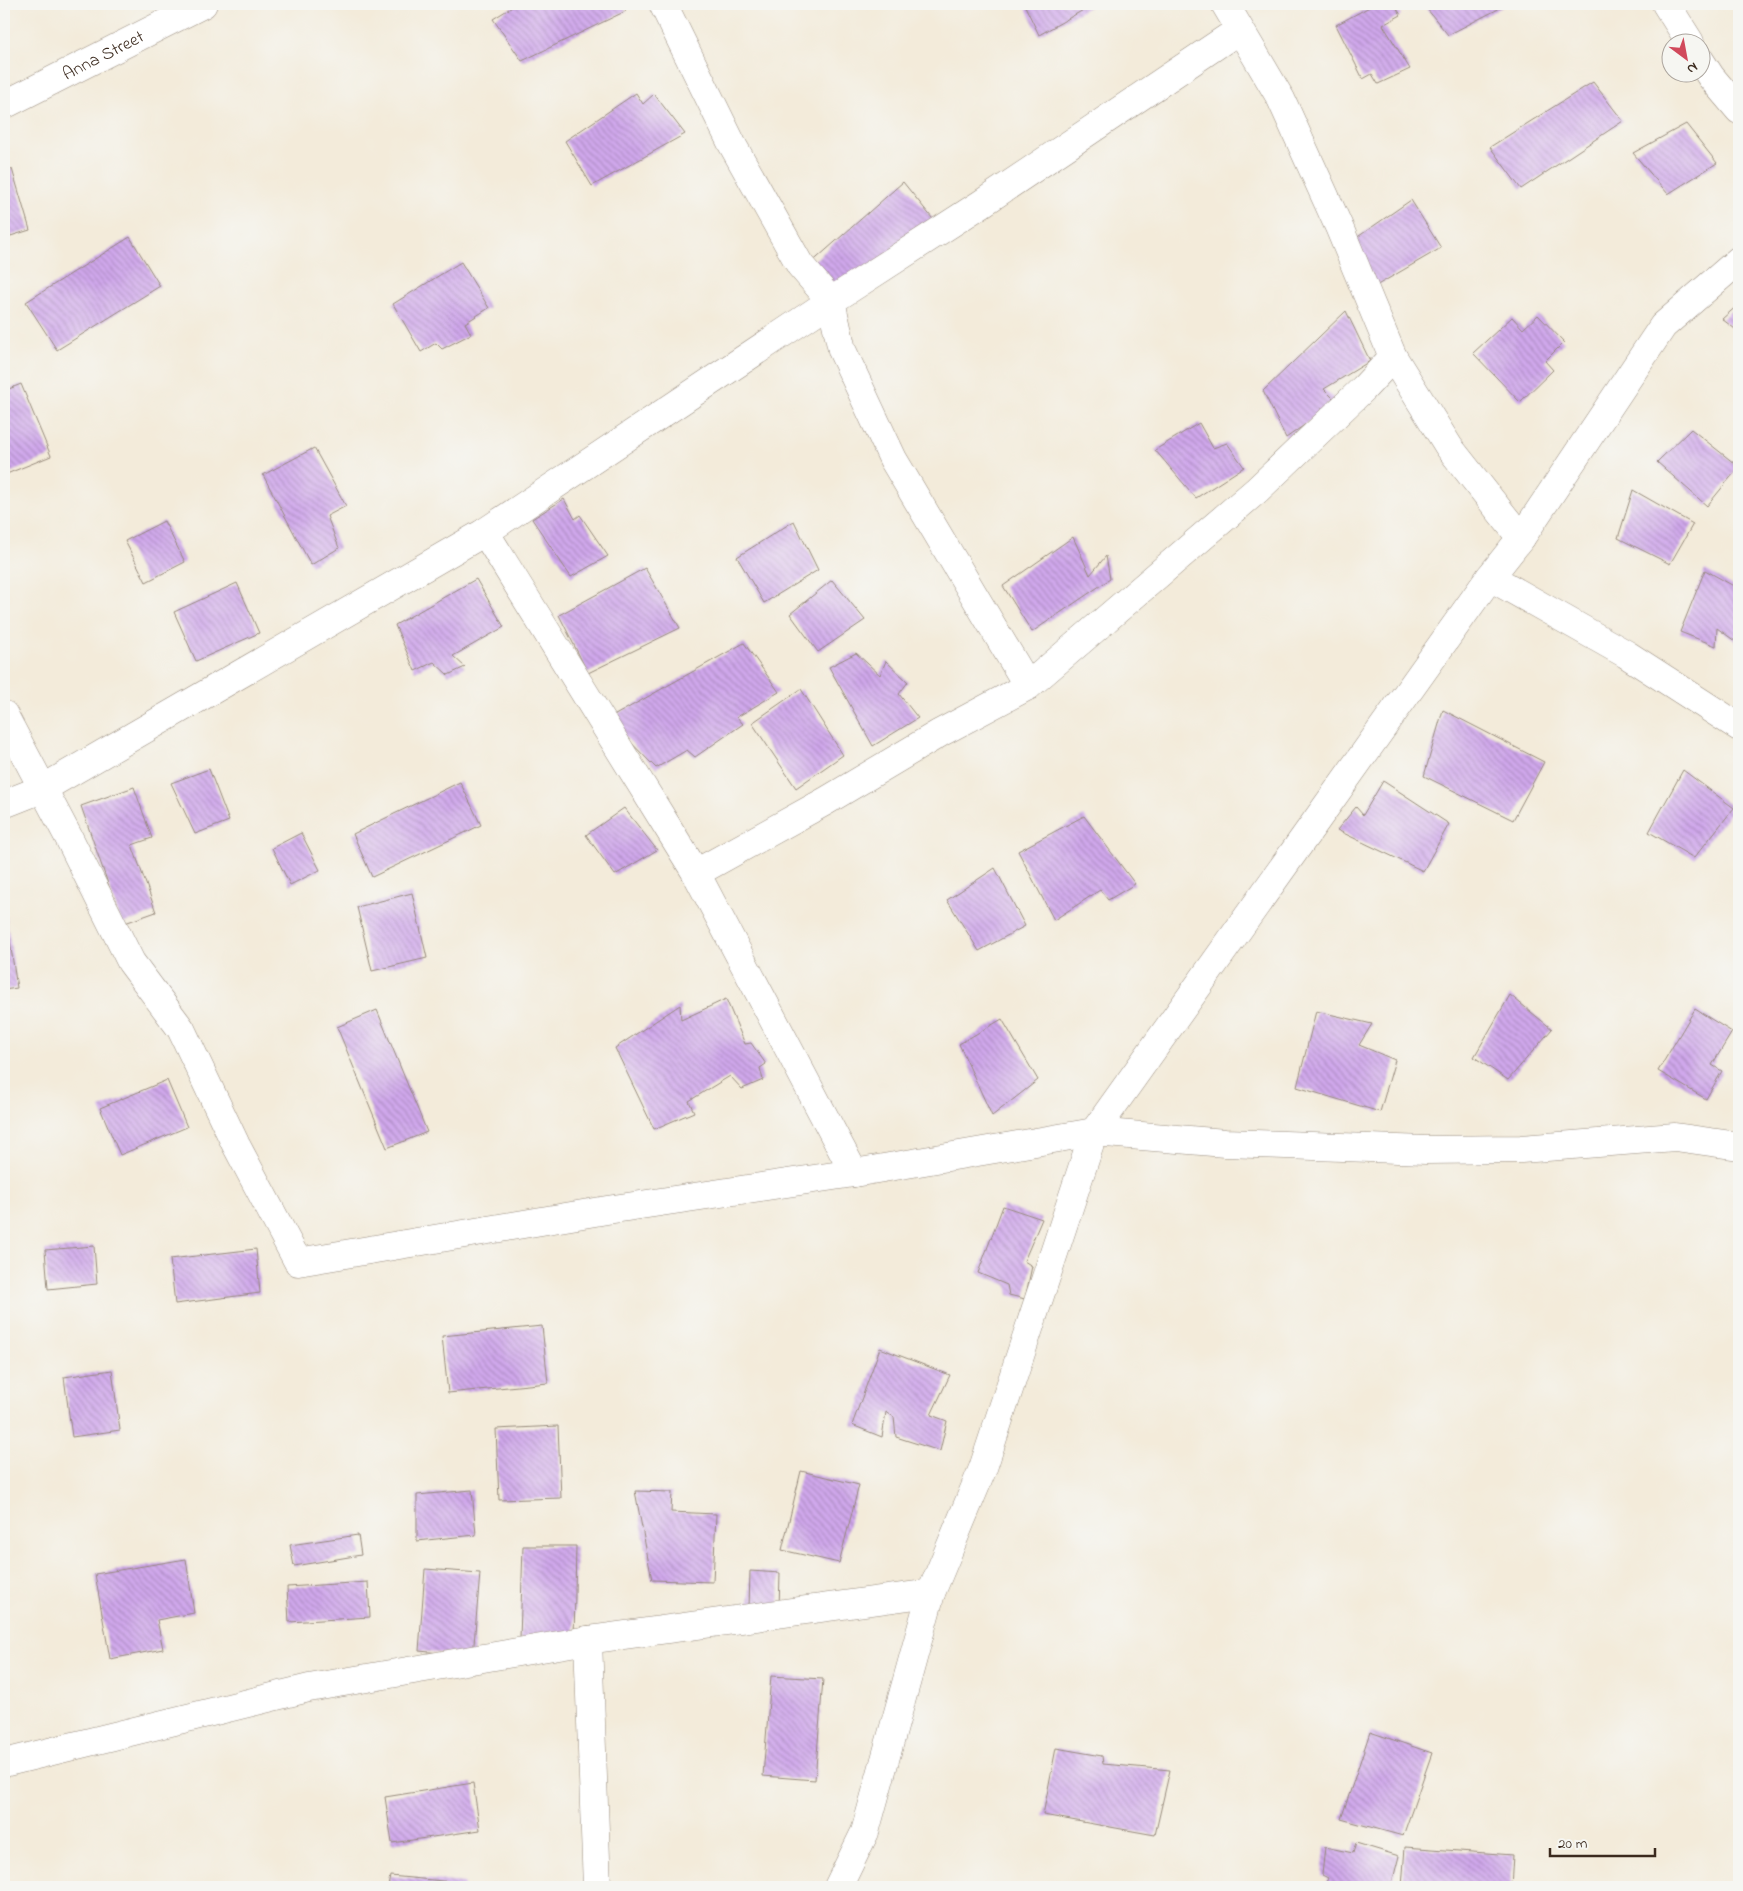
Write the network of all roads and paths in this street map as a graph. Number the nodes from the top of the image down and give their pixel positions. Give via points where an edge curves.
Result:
1 (203, 4) edge
2 (663, 4) edge
3 (1225, 4) edge
4 (1666, 4) edge
5 (1239, 30) junction
6 (1684, 32) edge
7 (1710, 75) edge
8 (4, 105) edge
9 (1739, 110) edge
10 (1739, 260) edge
11 (831, 301) junction
12 (1394, 357) junction
13 (485, 532) junction
14 (1520, 538) junction
15 (1490, 578) junction
16 (1028, 686) junction
17 (4, 715) edge
18 (1739, 727) edge
19 (42, 789) junction
20 (4, 804) edge
21 (696, 873) junction
22 (1094, 1132) junction
23 (1739, 1146) edge
24 (854, 1173) junction
25 (931, 1593) junction
26 (588, 1640) junction
27 (4, 1763) edge
28 (598, 1887) edge
29 (838, 1887) edge

1 - 8 street, Anna Street
2 - 11 street via 732,144 800,265
3 - 5 street
4 - 6 street
5 - 11 street
5 - 12 street via 1281,99
7 - 9 street
10 - 14 street via 1663,326
11 - 13 street
11 - 16 street via 842,350 893,459
12 - 14 street via 1450,447
12 - 16 street via 1257,490
13 - 19 street
13 - 21 street
14 - 15 street
15 - 18 street via 1626,654
15 - 22 street
16 - 21 street
17 - 19 street
19 - 20 street
19 - 24 street via 130,962 181,1029 236,1145 298,1262 607,1210
21 - 24 street
22 - 23 street via 1225,1143 1426,1150 1522,1149 1675,1137
22 - 24 street
22 - 25 street via 983,1468
25 - 26 street
25 - 29 street via 865,1832
26 - 27 street via 309,1688
26 - 28 street

